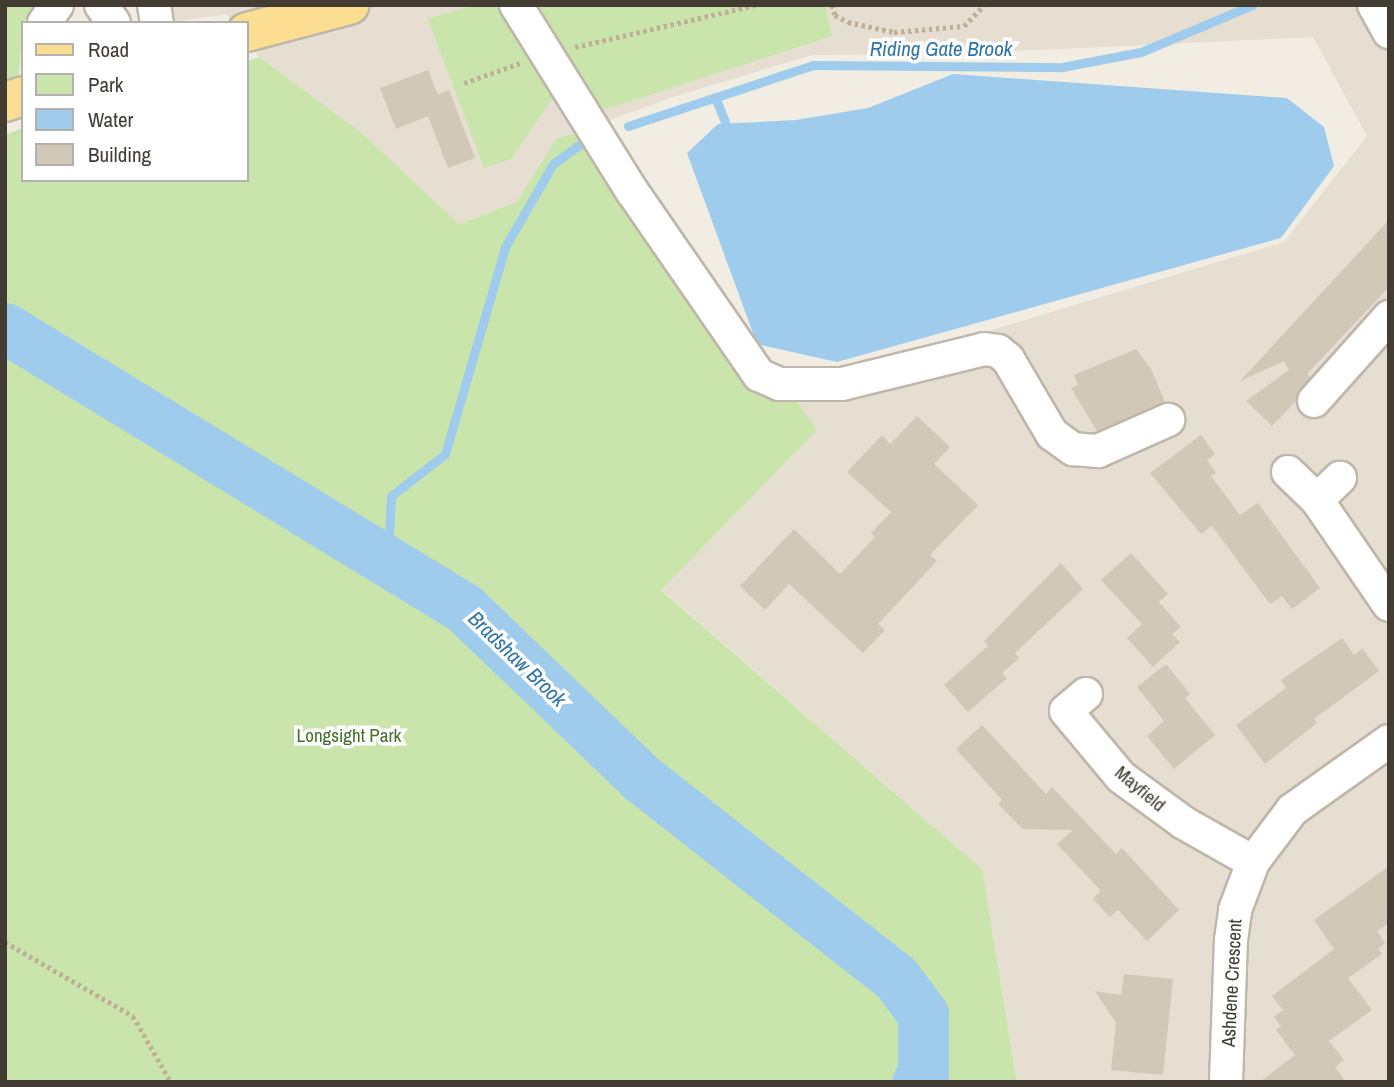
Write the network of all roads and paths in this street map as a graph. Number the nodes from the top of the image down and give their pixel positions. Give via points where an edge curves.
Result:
1 (57, 5) edge
2 (101, 5) edge
3 (349, 5) edge
4 (516, 5) edge
5 (756, 5) edge
6 (832, 5) edge
7 (984, 5) edge
8 (1374, 5) edge
9 (45, 21) edge
10 (113, 21) edge
11 (248, 32) edge
12 (1389, 32) edge
13 (547, 54) junction
14 (464, 83) dead end
15 (1389, 317) edge
16 (1314, 401) dead end
17 (1168, 420) dead end
18 (1288, 472) dead end
19 (1340, 478) dead end
20 (1317, 500) junction
21 (1389, 605) edge
22 (1086, 694) dead end
23 (1389, 741) edge
24 (1253, 862) junction
25 (5, 942) edge
26 (171, 1082) edge
27 (1226, 1082) edge

1 - 9 street
2 - 10 street
3 - 11 main road
4 - 13 street
5 - 13 path
6 - 7 path via 835,15 848,22 894,32 964,26
8 - 12 street
13 - 14 path
13 - 17 street via 632,191 759,375 779,384 842,384 984,349 1009,359 1052,434 1073,449 1098,451
15 - 16 street
18 - 20 street
19 - 20 street
20 - 21 street
22 - 24 street, Mayfield via 1066,711 1121,777 1184,823
23 - 24 street, Ashdene Crescent via 1292,810
24 - 27 street, Ashdene Crescent via 1243,883 1233,930
25 - 26 path via 133,1016

